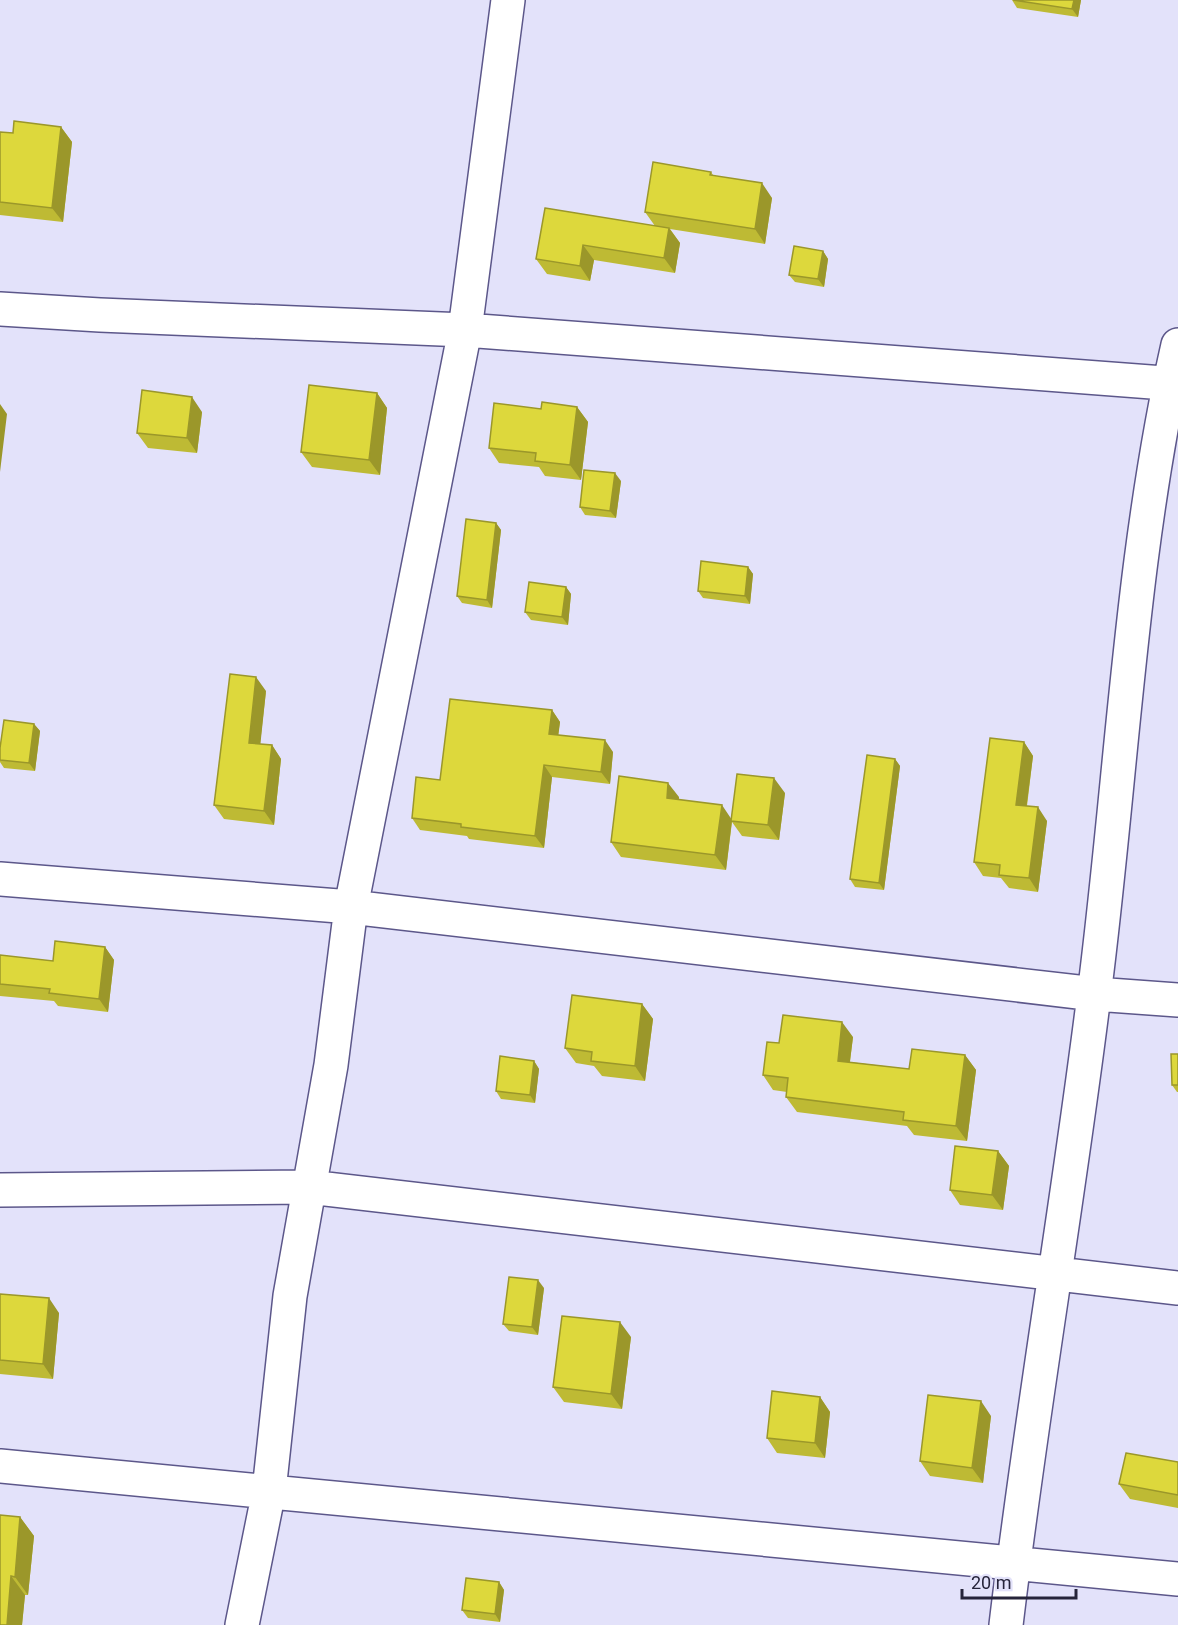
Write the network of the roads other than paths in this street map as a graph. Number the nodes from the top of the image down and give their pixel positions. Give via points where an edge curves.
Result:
1 (508, 0) edge
2 (0, 309) edge
3 (465, 330) junction
4 (1178, 345) edge
5 (1174, 383) edge
6 (0, 879) edge
7 (351, 907) junction
8 (1095, 994) junction
9 (1178, 1000) edge
10 (309, 1187) junction
11 (0, 1190) edge
12 (1055, 1273) junction
13 (1178, 1288) edge
14 (0, 1466) edge
15 (269, 1491) junction
16 (1014, 1562) junction
17 (1178, 1579) edge
18 (242, 1625) edge
19 (1006, 1625) edge

1 - 3 street
2 - 3 street
3 - 5 street
3 - 7 street
4 - 5 street
5 - 8 street via 1140,554
6 - 7 street
7 - 8 street
7 - 10 street via 331,1065
8 - 9 street
8 - 12 street
10 - 11 street
10 - 12 street
10 - 15 street via 290,1296
12 - 13 street
12 - 16 street
14 - 15 street
15 - 16 street
15 - 18 street
16 - 17 street
16 - 19 street

